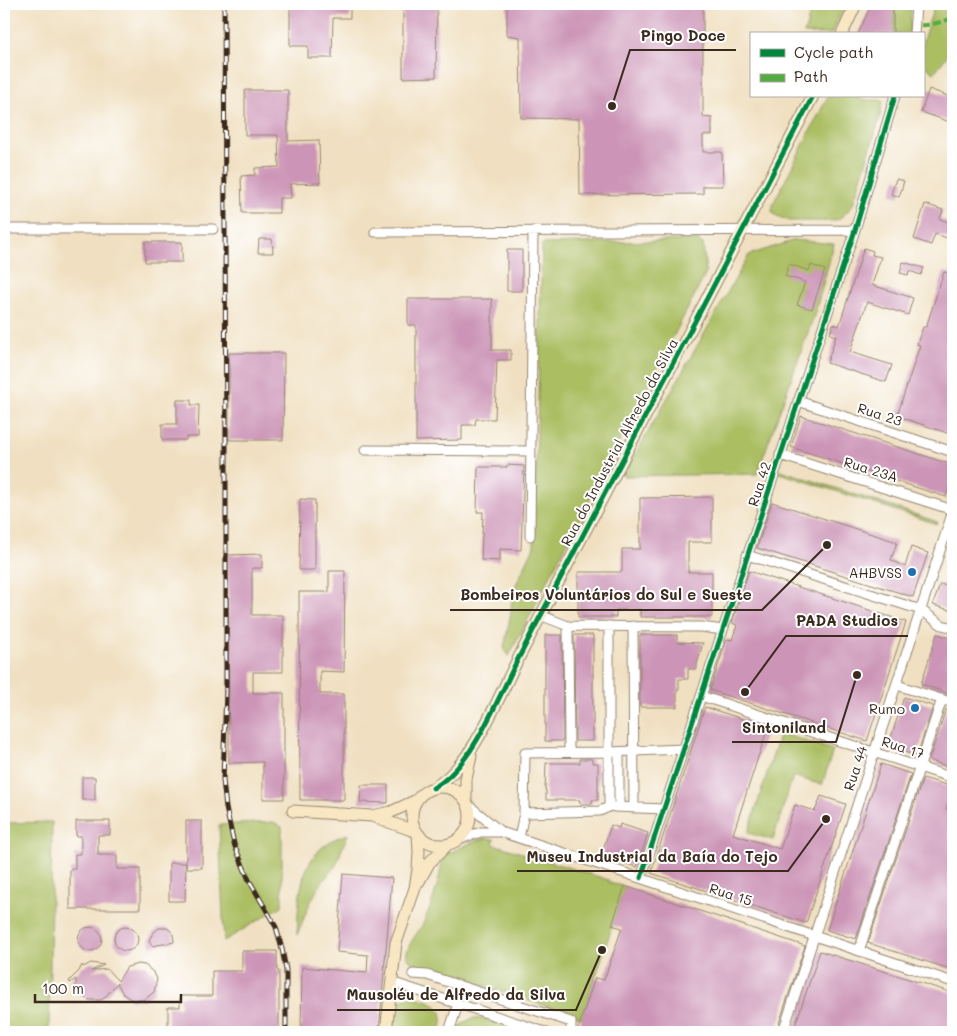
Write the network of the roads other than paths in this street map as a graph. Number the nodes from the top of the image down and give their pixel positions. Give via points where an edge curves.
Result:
1 (856, 4) edge
2 (916, 4) edge
3 (843, 32) edge
4 (914, 32) edge
5 (811, 98) edge
6 (894, 98) edge
7 (4, 229) edge
8 (213, 229) dead end
9 (743, 229) junction
10 (855, 230) junction
11 (533, 231) junction
12 (376, 232) dead end
13 (798, 401) junction
14 (365, 450) dead end
15 (530, 451) junction
16 (953, 452) edge
17 (780, 455) junction
18 (953, 510) edge
19 (530, 536) dead end
20 (747, 555) junction
21 (921, 610) junction
22 (540, 616) junction
23 (568, 626) junction
24 (610, 626) junction
25 (634, 626) junction
26 (953, 628) edge
27 (723, 630) junction
28 (897, 685) junction
29 (701, 696) junction
30 (942, 699) junction
31 (953, 703) edge
32 (475, 745) junction
33 (684, 749) junction
34 (634, 751) junction
35 (569, 752) junction
36 (609, 752) junction
37 (619, 752) junction
38 (875, 752) junction
39 (920, 767) junction
40 (953, 778) edge
41 (433, 788) junction
42 (417, 800) junction
43 (467, 802) junction
44 (609, 807) junction
45 (619, 807) junction
46 (634, 808) junction
47 (664, 809) junction
48 (293, 811) dead end
49 (524, 813) junction
50 (372, 816) junction
51 (501, 832) junction
52 (417, 833) junction
53 (519, 838) junction
54 (459, 839) junction
55 (447, 845) junction
56 (641, 878) junction
57 (414, 888) junction
58 (815, 936) junction
59 (859, 951) junction
60 (413, 974) dead end
61 (391, 982) junction
62 (953, 982) edge
63 (458, 1004) junction
64 (386, 1032) edge
65 (449, 1032) edge
66 (545, 1032) edge
67 (571, 1032) edge
68 (783, 1032) edge

1 - 3 street
2 - 4 street
5 - 9 street, Rua do Industrial Alfredo da Silva
6 - 10 street, Rua 42
7 - 8 street
9 - 10 street
9 - 11 street
9 - 22 street, Rua do Industrial Alfredo da Silva
10 - 13 street, Rua 42
11 - 12 street
11 - 15 street
13 - 16 street, Rua 23
13 - 17 street, Rua 42
14 - 15 street
15 - 19 street
17 - 18 street, Rua 23A
17 - 20 street, Rua 42
18 - 21 street, Rua 44
20 - 21 street
20 - 27 street, Rua 42
21 - 26 street via 942,625
21 - 28 street, Rua 44
22 - 23 street
22 - 32 street, Rua do Industrial Alfredo da Silva
23 - 24 street
23 - 35 street
24 - 25 street
24 - 36 street
25 - 27 street
25 - 34 street
27 - 29 street, Rua 42
28 - 30 street
28 - 38 street, Rua 44
29 - 33 street, Rua 42
29 - 38 street, Rua 17
30 - 31 street
30 - 39 street
32 - 41 street, Rua do Industrial Alfredo da Silva via 459,768
32 - 43 street, Rua do Industrial Alfredo da Silva via 466,779
33 - 34 street
33 - 47 street, Rua 42
34 - 37 street
34 - 46 street
35 - 36 street
35 - 49 street via 525,753
36 - 37 street
36 - 44 street
37 - 45 street
38 - 39 street, Rua 17
38 - 58 street, Rua 44
39 - 40 street, Rua 17
39 - 59 street
41 - 42 street
41 - 43 street via 453,790
42 - 50 street
42 - 52 street via 412,816
43 - 51 street, Rua 15
43 - 54 street via 469,826
44 - 45 street
44 - 49 street
45 - 46 street
46 - 47 street
47 - 56 street, Rua 42
48 - 50 street
49 - 53 street
50 - 52 street
51 - 53 street, Rua 15
51 - 54 street, Rua 15 via 480,832
52 - 55 street via 430,844
52 - 57 street via 419,852
53 - 56 street, Rua 15
54 - 55 street
55 - 57 street via 429,863
56 - 58 street, Rua 15
57 - 61 street via 396,943
58 - 59 street, Rua 15
58 - 68 street, Rua 44
59 - 62 street, Rua 15
60 - 67 street via 427,974 571,1022
61 - 63 street
61 - 64 street
63 - 65 street
63 - 66 street

